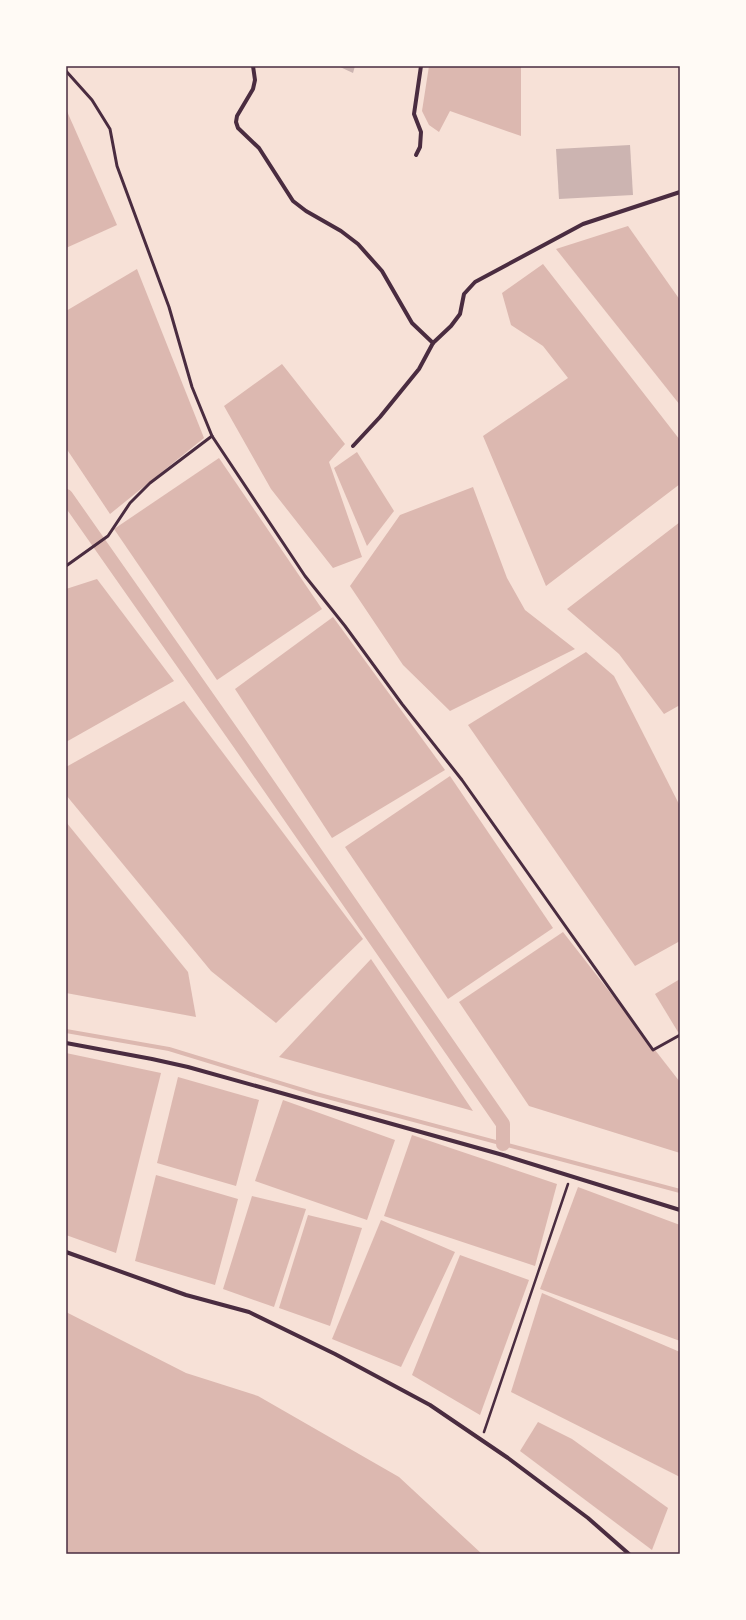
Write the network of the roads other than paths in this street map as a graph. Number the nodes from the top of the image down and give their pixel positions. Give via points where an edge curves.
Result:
1 (253, 66) edge
2 (421, 66) edge
3 (66, 71) edge
4 (416, 155) dead end
5 (680, 192) edge
6 (433, 343) junction
7 (212, 436) junction
8 (353, 446) dead end
9 (66, 566) edge
10 (680, 1035) edge
11 (66, 1043) edge
12 (680, 1210) edge
13 (66, 1252) edge
14 (629, 1554) edge

1 - 6 street via 255,80 237,116 238,128 259,148 293,201 358,244 382,271 412,323
2 - 4 street via 414,114 420,132 420,147
3 - 7 lane via 92,100 110,129 117,166 169,307 192,387
5 - 6 street via 583,224 475,282 464,294 460,314
6 - 8 street via 419,369
7 - 9 lane via 150,483 130,502 108,536
7 - 10 lane via 305,576 462,780 653,1050
11 - 12 street via 188,1067 495,1153
13 - 14 street via 186,1295 249,1312 335,1354 430,1405 482,1440 588,1518

